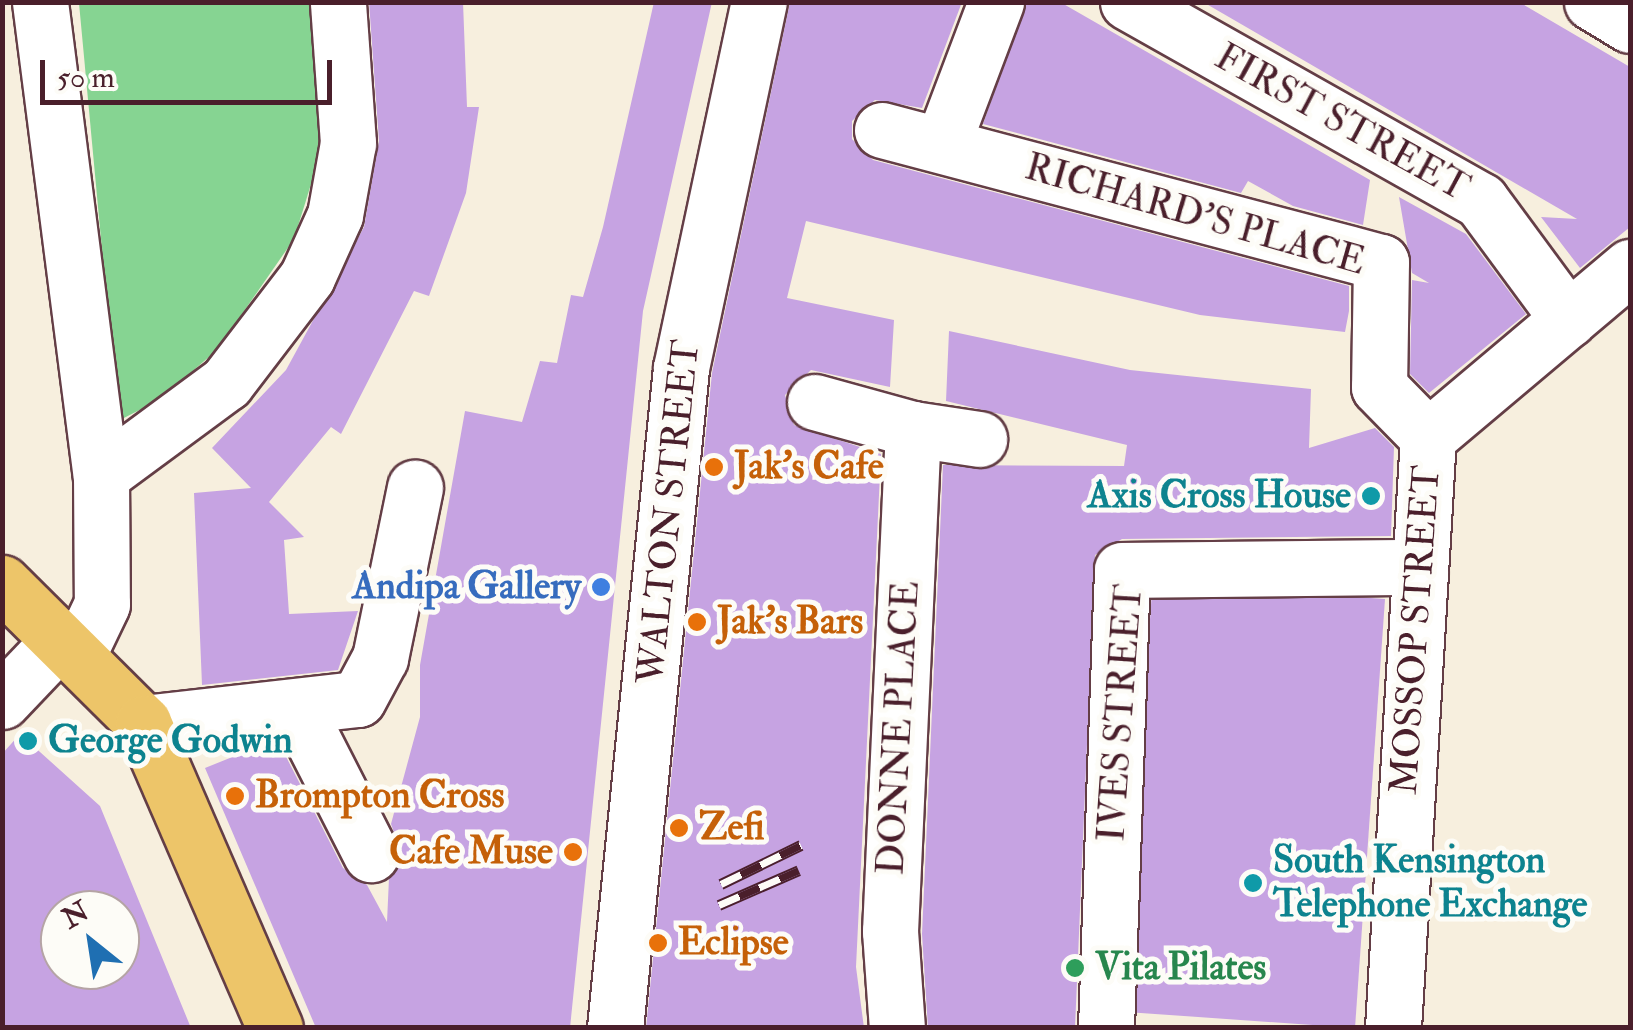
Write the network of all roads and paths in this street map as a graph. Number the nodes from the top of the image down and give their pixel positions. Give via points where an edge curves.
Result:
1 (40, 2) edge
2 (338, 2) edge
3 (759, 2) edge
4 (996, 2) edge
5 (1128, 2) edge
6 (1592, 2) edge
7 (1630, 24) edge
8 (24, 84) edge
9 (882, 130) dead end
10 (942, 145) junction
11 (1630, 267) edge
12 (1568, 319) junction
13 (815, 402) dead end
14 (913, 429) junction
15 (1428, 437) junction
16 (980, 439) dead end
17 (101, 475) junction
18 (415, 488) dead end
19 (1420, 567) junction
20 (2, 583) edge
21 (71, 645) junction
22 (2, 701) edge
23 (298, 709) junction
24 (144, 723) junction
25 (371, 854) dead end
26 (275, 1028) edge
27 (615, 1028) edge
28 (897, 1028) edge
29 (1106, 1028) edge
30 (1392, 1028) edge

1 - 8 street
2 - 17 street via 348,143 334,216 307,277 226,383
3 - 27 street, WALTON STREET via 681,368
4 - 10 street
5 - 12 street, FIRST STREET via 1482,202
6 - 7 street
8 - 17 street
9 - 10 street, RICHARD'S PLACE
10 - 15 street, RICHARD'S PLACE via 1381,262 1379,387
11 - 12 street, MOSSOP STREET
12 - 15 street, MOSSOP STREET
13 - 14 street
14 - 16 street
14 - 28 street, DONNE PLACE via 890,932
15 - 19 street, MOSSOP STREET
17 - 21 street via 102,604
18 - 23 street via 368,689 344,704
19 - 29 street, IVES STREET via 1122,570
19 - 30 street, MOSSOP STREET
20 - 21 main road
21 - 22 street
21 - 24 main road
23 - 24 street via 184,712
23 - 25 street
24 - 26 main road

